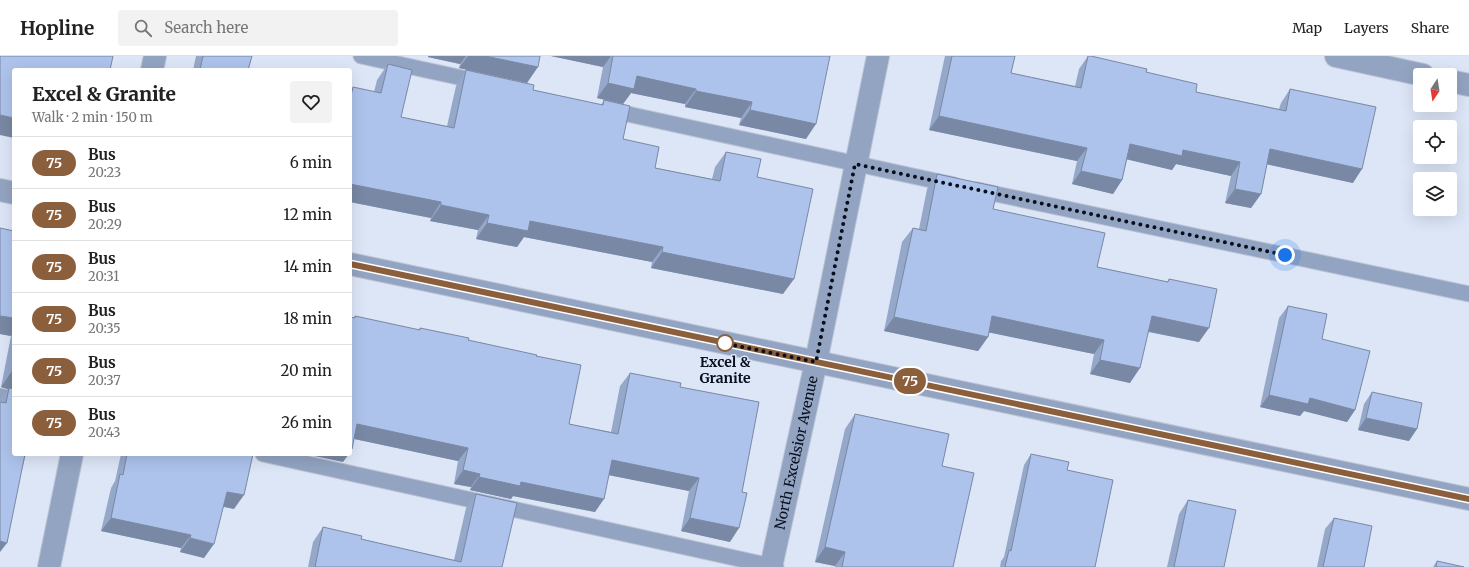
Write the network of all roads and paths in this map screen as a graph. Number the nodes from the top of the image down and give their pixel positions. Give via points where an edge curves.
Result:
1 (155, 56) edge
2 (361, 56) edge
3 (878, 56) edge
4 (1336, 56) edge
5 (152, 68) edge
6 (1413, 73) edge
7 (1457, 82) edge
8 (492, 85) edge
9 (1469, 85) edge
10 (593, 106) edge
11 (855, 164) junction
12 (0, 190) edge
13 (12, 193) edge
14 (352, 264) edge
15 (1469, 294) edge
16 (816, 362) junction
17 (0, 396) edge
18 (12, 399) edge
19 (72, 456) edge
20 (272, 456) edge
21 (1469, 499) edge
22 (49, 567) edge
23 (773, 567) edge

1 - 5 street
2 - 8 lane
3 - 11 street, North Excelsior Avenue
4 - 6 street
7 - 9 street
10 - 11 lane
11 - 15 lane
11 - 16 street, North Excelsior Avenue
12 - 13 street
14 - 16 street
16 - 21 street
16 - 23 street, North Excelsior Avenue
17 - 18 lane
19 - 22 street
20 - 23 lane

